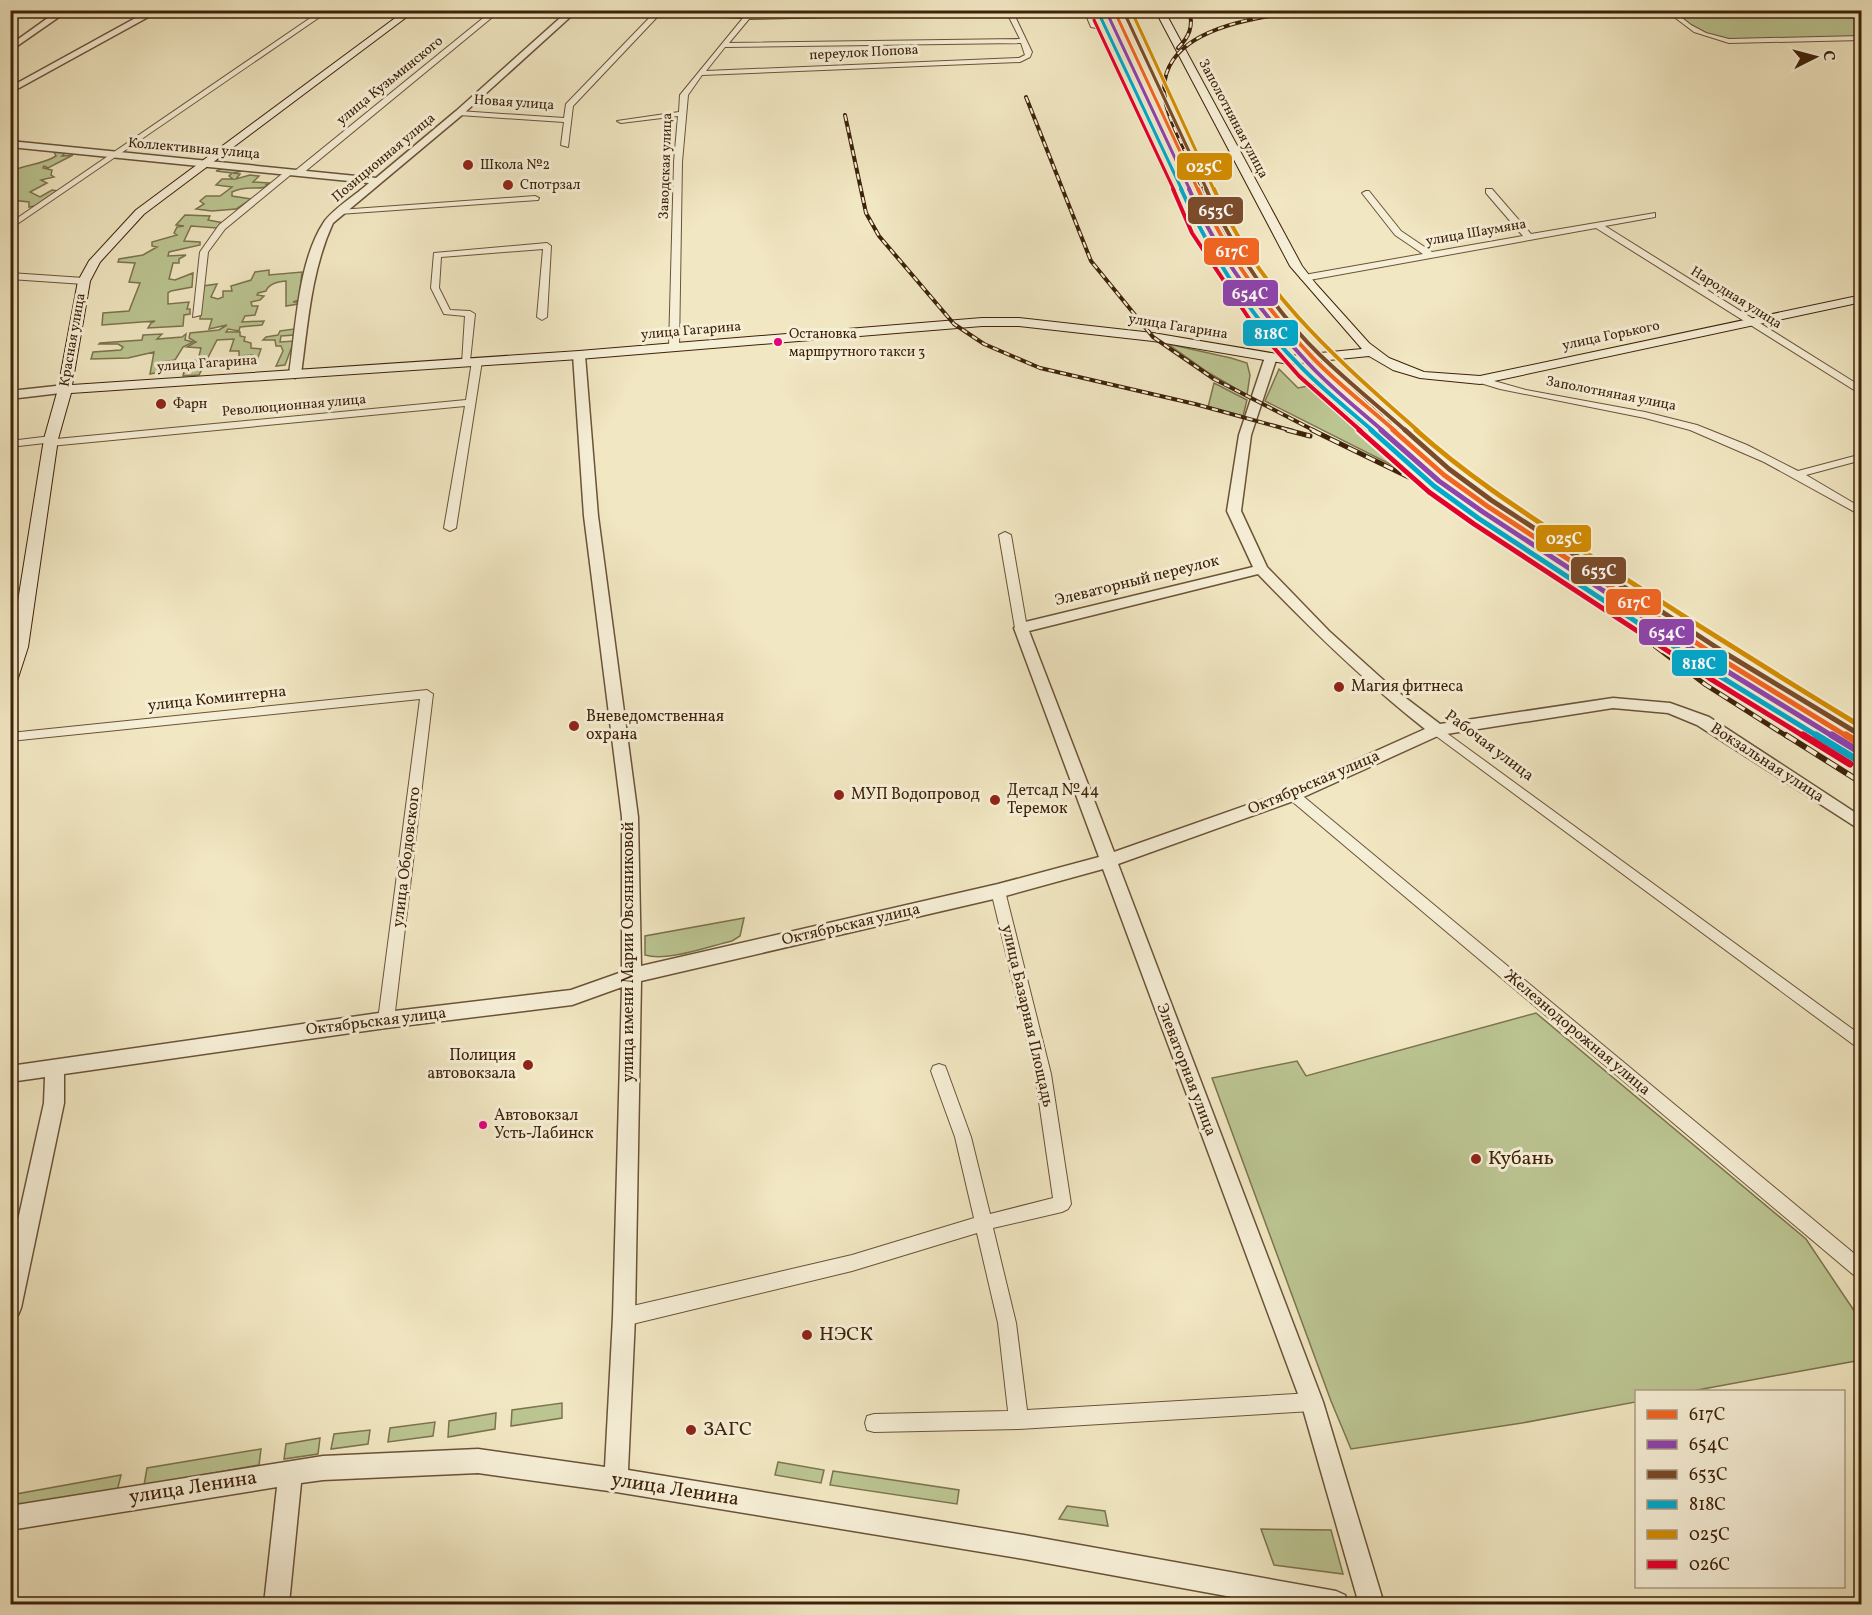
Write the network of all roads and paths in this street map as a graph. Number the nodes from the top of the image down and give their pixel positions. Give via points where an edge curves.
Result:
1 (57, 10) edge
2 (65, 10) edge
3 (157, 10) edge
4 (327, 10) edge
5 (412, 10) edge
6 (498, 10) edge
7 (574, 10) edge
8 (596, 10) edge
9 (1087, 10) edge
10 (1159, 10) edge
11 (1668, 10) edge
12 (1009, 11) edge
13 (670, 12) edge
14 (658, 13) junction
15 (750, 15) edge
16 (1094, 27) dead end
17 (1862, 38) edge
18 (1023, 41) junction
19 (10, 44) edge
20 (724, 45) junction
21 (10, 49) edge
22 (700, 73) junction
23 (10, 91) edge
24 (459, 113) junction
25 (681, 114) junction
26 (568, 120) junction
27 (621, 120) dead end
28 (10, 144) edge
29 (565, 145) dead end
30 (117, 155) junction
31 (204, 165) junction
32 (295, 172) junction
33 (376, 181) junction
34 (1489, 191) dead end
35 (1366, 193) dead end
36 (535, 198) dead end
37 (339, 212) junction
38 (1652, 215) dead end
39 (1598, 225) junction
40 (10, 227) edge
41 (1529, 237) junction
42 (1430, 255) junction
43 (10, 276) edge
44 (1304, 278) junction
45 (84, 281) junction
46 (1862, 298) edge
47 (196, 315) dead end
48 (542, 317) dead end
49 (1747, 322) junction
50 (674, 348) junction
51 (1372, 352) junction
52 (579, 355) junction
53 (1271, 357) junction
54 (471, 361) junction
55 (295, 374) junction
56 (1480, 380) junction
57 (65, 389) junction
58 (1862, 392) edge
59 (10, 395) edge
60 (469, 402) junction
61 (50, 441) junction
62 (10, 444) edge
63 (1862, 457) edge
64 (1799, 474) junction
65 (1862, 513) edge
66 (450, 528) dead end
67 (1005, 535) dead end
68 (1261, 569) junction
69 (1021, 628) junction
70 (10, 678) edge
71 (427, 694) joint
72 (1670, 708) joint
73 (1437, 730) junction
74 (10, 737) edge
75 (1293, 795) junction
76 (1862, 825) edge
77 (1107, 861) junction
78 (998, 891) junction
79 (631, 976) junction
80 (386, 1020) junction
81 (1862, 1045) edge
82 (55, 1066) junction
83 (939, 1071) dead end
84 (10, 1074) edge
85 (983, 1223) junction
86 (1862, 1271) edge
87 (10, 1308) edge
88 (624, 1317) junction
89 (1312, 1402) junction
90 (1019, 1420) junction
91 (874, 1423) dead end
92 (290, 1473) junction
93 (616, 1480) junction
94 (10, 1518) edge
95 (277, 1605) edge
96 (1336, 1605) edge
97 (1372, 1605) edge

1 - 19 street
2 - 21 street
3 - 23 street
4 - 30 street
5 - 31 main road, Красная улица
6 - 32 street, улица Кузьминского
7 - 24 street, Позиционная улица
8 - 14 street
9 - 16 street
10 - 44 main road, Заполотняная улица via 1276,233
11 - 17 street via 1708,38
12 - 15 street
12 - 18 street
13 - 14 street
13 - 15 street
14 - 26 street, Новая улица via 569,106
15 - 20 street, Заводская улица
18 - 20 street
18 - 22 street, переулок Попова via 1029,52 1020,60
20 - 22 street, Заводская улица
22 - 25 street, Заводская улица via 684,95
24 - 26 street, Новая улица
24 - 33 street, Позиционная улица
25 - 27 street
25 - 50 street, Заводская улица
26 - 29 street, Новая улица
28 - 30 street, Коллективная улица
30 - 31 street, Коллективная улица
30 - 40 street
31 - 32 street, Коллективная улица
31 - 45 main road, Красная улица via 140,212 95,261
32 - 33 street, Коллективная улица
32 - 47 street, улица Кузьминского via 222,227 204,252
33 - 37 street, Позиционная улица
34 - 41 street
35 - 42 street via 1398,233
36 - 37 street
37 - 55 street, Позиционная улица via 321,236 306,297
38 - 39 street, улица Шаумяна
39 - 41 street, улица Шаумяна
39 - 49 street, Народная улица
41 - 42 street, улица Шаумяна
42 - 44 street, улица Шаумяна
43 - 45 street
44 - 51 main road, Заполотняная улица
45 - 57 main road, Красная улица
46 - 49 main road, улица Горького
48 - 54 street via 547,246 438,255 435,288 447,312 470,314
49 - 56 main road, улица Горького
49 - 58 street, Народная улица
50 - 52 main road, улица Гагарина
50 - 53 main road, улица Гагарина via 963,323 1019,322 1153,337
51 - 53 main road, улица Гагарина via 1314,359
51 - 56 main road, улица Горького via 1388,363 1421,375
52 - 54 main road, улица Гагарина
52 - 79 street, улица имени Марии Овсянниковой via 591,516 630,817
53 - 68 street, Рабочая улица via 1243,444 1233,511
54 - 55 main road, улица Гагарина
54 - 60 street
55 - 57 main road, улица Гагарина
56 - 64 street, Заполотняная улица via 1509,390 1670,420
57 - 59 street, улица Гагарина
57 - 61 main road, Красная улица
60 - 61 street, Революционная улица
60 - 66 street
61 - 62 street, Революционная улица
61 - 70 main road, Красная улица via 20,647
63 - 64 street
64 - 65 street, Заполотняная улица
67 - 69 street, Элеваторная улица
68 - 69 street, Элеваторный переулок
68 - 73 street, Рабочая улица via 1385,690
69 - 77 street, Элеваторная улица
71 - 74 street, улица Коминтерна
71 - 80 street, улица Ободовского
72 - 73 street, Октябрьская улица via 1613,703
72 - 76 street, Вокзальная улица via 1703,721
73 - 75 street, Октябрьская улица
73 - 81 street, Рабочая улица
75 - 77 street, Октябрьская улица
75 - 86 street, Железнодорожная улица
77 - 78 street, Октябрьская улица
77 - 89 street, Элеваторная улица
78 - 79 street, Октябрьская улица
78 - 85 street, улица Базарная Площадь via 1043,1074 1062,1204
79 - 80 street, Октябрьская улица via 572,997
79 - 88 street, улица имени Марии Овсянниковой
80 - 82 street, Октябрьская улица
82 - 84 street, Октябрьская улица
82 - 87 street via 54,1103
83 - 85 street via 963,1137
85 - 88 street, улица Базарная Площадь via 852,1263
85 - 90 street via 1007,1323
88 - 93 street, улица имени Марии Овсянниковой
89 - 90 street
89 - 97 street, Элеваторная улица
90 - 91 street
92 - 93 street, улица Ленина via 478,1461
92 - 94 street, улица Ленина
92 - 95 street
93 - 96 street, улица Ленина via 1024,1547

